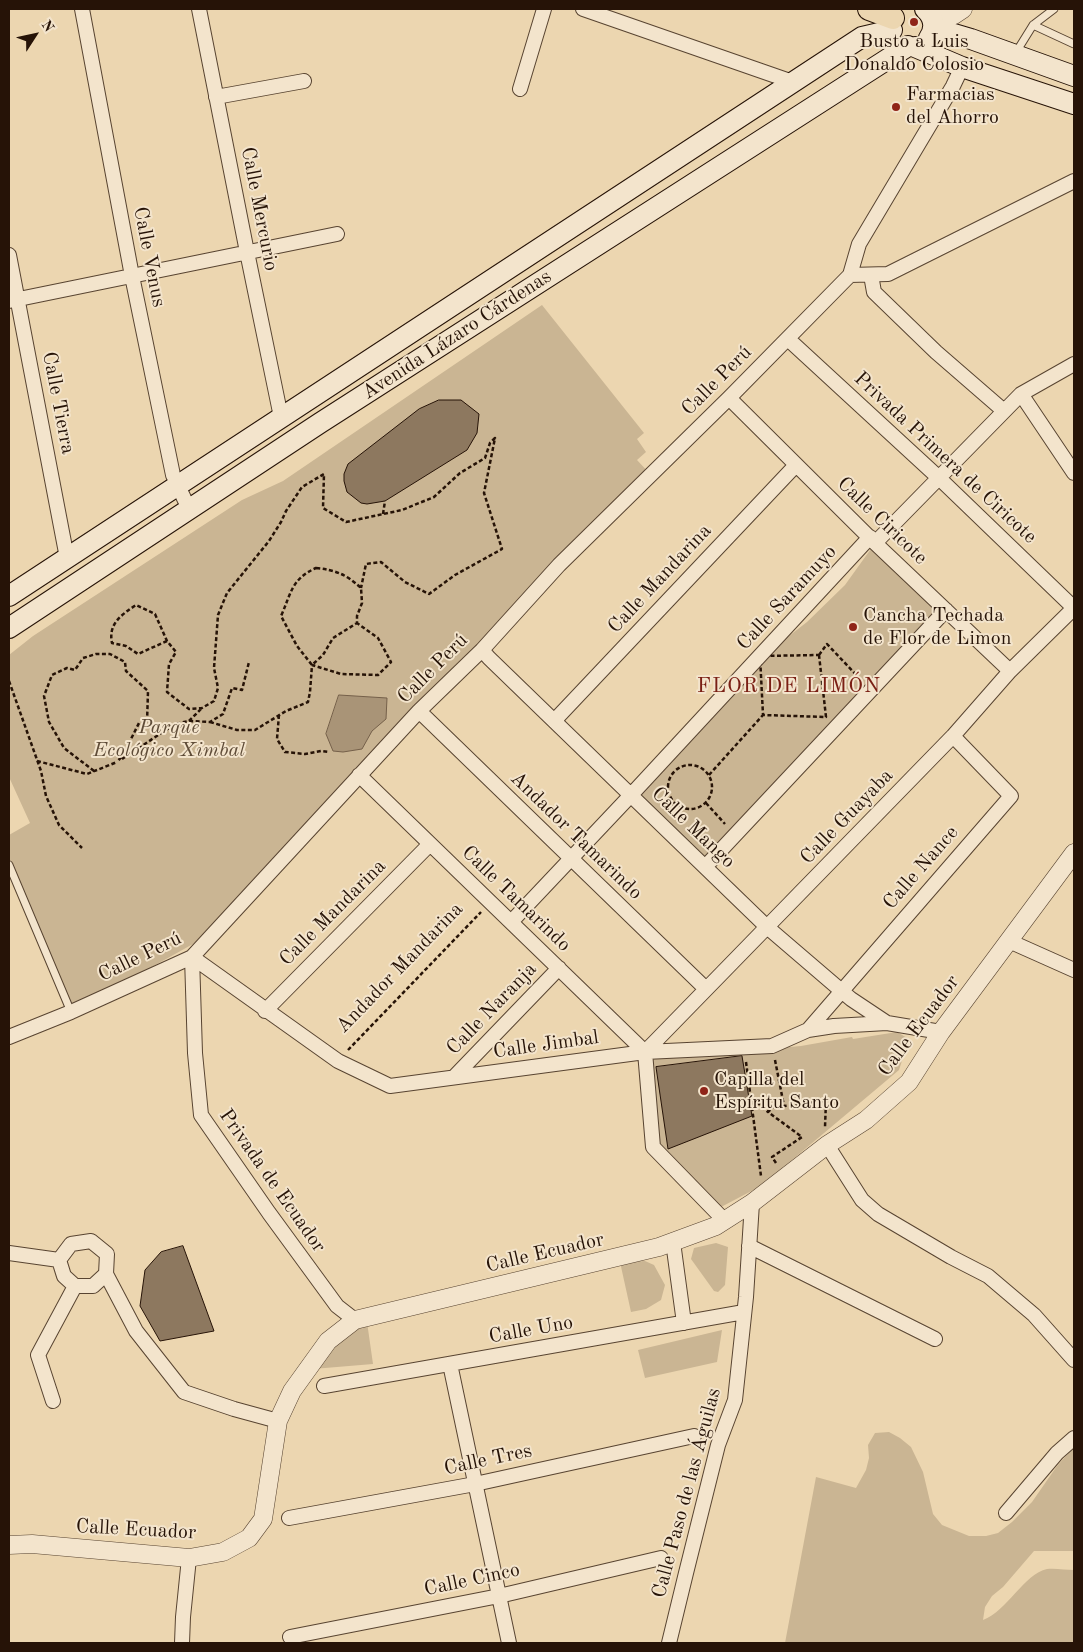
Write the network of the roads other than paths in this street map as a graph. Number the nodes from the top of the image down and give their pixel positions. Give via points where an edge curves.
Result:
1 (82, 9) edge
2 (199, 9) edge
3 (544, 9) edge
4 (583, 9) edge
5 (869, 9) edge
6 (963, 9) edge
7 (1054, 9) edge
8 (895, 19) edge
9 (931, 19) edge
10 (1033, 25) junction
11 (1074, 44) edge
12 (911, 47) junction
13 (1015, 54) junction
14 (962, 67) junction
15 (1074, 76) edge
16 (304, 81) dead end
17 (793, 82) junction
18 (520, 89) dead end
19 (216, 97) junction
20 (1074, 104) edge
21 (1074, 181) edge
22 (337, 234) dead end
23 (247, 252) junction
24 (9, 255) edge
25 (850, 275) junction
26 (871, 275) junction
27 (132, 276) junction
28 (13, 300) edge
29 (788, 339) junction
30 (1074, 364) edge
31 (1021, 394) junction
32 (729, 398) junction
33 (305, 401) junction
34 (1004, 411) junction
35 (281, 417) junction
36 (320, 423) junction
37 (796, 465) junction
38 (1074, 473) edge
39 (939, 478) junction
40 (178, 484) junction
41 (189, 509) junction
42 (873, 540) junction
43 (67, 558) junction
44 (9, 596) edge
45 (1074, 608) edge
46 (946, 610) junction
47 (9, 628) edge
48 (482, 650) junction
49 (1010, 672) junction
50 (419, 712) junction
51 (554, 721) junction
52 (953, 736) junction
53 (359, 775) junction
54 (631, 795) junction
55 (430, 844) junction
56 (1074, 853) edge
57 (571, 858) junction
58 (9, 865) edge
59 (705, 867) junction
60 (512, 921) junction
61 (767, 927) junction
62 (1009, 941) junction
63 (192, 957) junction
64 (559, 968) junction
65 (1074, 970) edge
66 (706, 990) junction
67 (842, 991) junction
68 (265, 1011) junction
69 (71, 1012) junction
70 (887, 1023) junction
71 (808, 1030) junction
72 (941, 1032) junction
73 (9, 1036) edge
74 (646, 1052) junction
75 (454, 1077) junction
76 (827, 1146) junction
77 (752, 1203) junction
78 (724, 1221) junction
79 (673, 1242) junction
80 (749, 1246) junction
81 (9, 1253) edge
82 (59, 1260) junction
83 (106, 1274) junction
84 (75, 1286) junction
85 (744, 1312) junction
86 (355, 1320) junction
87 (684, 1323) junction
88 (935, 1339) dead end
89 (1074, 1360) edge
90 (450, 1364) junction
91 (324, 1386) dead end
92 (53, 1401) dead end
93 (278, 1421) junction
94 (694, 1436) dead end
95 (1074, 1438) edge
96 (475, 1484) junction
97 (1006, 1513) dead end
98 (289, 1518) dead end
99 (9, 1545) edge
100 (189, 1558) junction
101 (662, 1558) dead end
102 (499, 1596) junction
103 (290, 1636) dead end
104 (182, 1643) edge
105 (509, 1643) edge
106 (669, 1643) edge

1 - 27 street, Calle Venus
2 - 19 street, Calle Mercurio
3 - 18 street
4 - 17 street
5 - 8 main road
6 - 9 street via 954,15
7 - 10 lane
8 - 12 main road via 897,40
8 - 17 main road, Avenida Lázaro Cárdenas
9 - 12 main road, Avenida Lázaro Cárdenas via 932,35 922,45
9 - 13 main road
10 - 11 lane
10 - 13 lane
12 - 14 main road
12 - 36 main road, Avenida Lázaro Cárdenas
13 - 15 main road
14 - 20 main road
14 - 25 street, Calle Perú via 859,244
16 - 19 street
17 - 33 main road, Avenida Lázaro Cárdenas
19 - 23 street, Calle Mercurio
21 - 26 street via 888,274
22 - 23 street
23 - 27 street
23 - 35 street, Calle Mercurio
24 - 28 street, Calle Tierra
25 - 26 street
25 - 29 street, Calle Perú
26 - 34 street via 874,292
27 - 28 street
27 - 40 street, Calle Venus via 173,475
28 - 43 street, Calle Tierra
29 - 32 street, Calle Perú
29 - 39 street, Privada Primera de Ciricote
30 - 31 street, Calle Saramuyo
31 - 34 street, Calle Saramuyo
31 - 38 street
32 - 37 street, Calle Ciricote
32 - 48 street, Calle Perú via 559,565
33 - 35 main road, Avenida Lázaro Cárdenas
33 - 36 street
34 - 39 street, Calle Saramuyo
35 - 40 main road, Avenida Lázaro Cárdenas
36 - 41 main road, Avenida Lázaro Cárdenas
37 - 42 street, Calle Ciricote
37 - 51 street, Calle Mandarina
39 - 42 street, Calle Saramuyo
39 - 45 street, Privada Primera de Ciricote
40 - 41 street, Calle Venus
40 - 43 main road, Avenida Lázaro Cárdenas
41 - 47 main road, Avenida Lázaro Cárdenas
42 - 46 street, Calle Ciricote
42 - 54 street, Calle Saramuyo
43 - 44 main road, Avenida Lázaro Cárdenas
45 - 49 street, Calle Guayaba
46 - 49 street, Calle Ciricote
46 - 59 street
48 - 50 street, Calle Perú
48 - 51 street, Calle Mango
49 - 52 street, Calle Guayaba
50 - 53 street, Calle Perú
50 - 57 street, Andador Tamarindo
51 - 54 street, Calle Mango
52 - 61 street, Calle Guayaba
52 - 67 street, Calle Nance via 1011,796
53 - 55 street, Calle Tamarindo
53 - 63 street, Calle Perú
54 - 57 street
54 - 59 street, Calle Mango
55 - 60 street, Calle Tamarindo
55 - 68 street, Calle Mandarina
56 - 62 street, Calle Ecuador
57 - 60 street
57 - 66 street, Andador Tamarindo
58 - 69 lane
59 - 61 street, Calle Mango
60 - 64 street, Calle Tamarindo
61 - 66 street, Calle Guayaba
61 - 67 street, Calle Mango
62 - 65 street
62 - 72 street, Calle Ecuador
63 - 68 street, Calle Jimbal
63 - 69 street, Calle Perú
63 - 86 street, Privada de Ecuador via 201,1115 337,1306
64 - 74 street, Calle Tamarindo
64 - 75 street, Calle Naranja
66 - 74 street, Calle Guayaba
67 - 70 street, Calle Mango
67 - 71 street, Calle Nance
68 - 75 street, Calle Jimbal via 338,1061 390,1086
69 - 73 street, Calle Perú
70 - 71 street, Calle Jimbal
70 - 72 street, Calle Jimbal
71 - 74 street, Calle Jimbal via 772,1046
72 - 76 street, Calle Ecuador via 909,1082 866,1120
74 - 75 street, Calle Jimbal
74 - 78 street via 652,1147
76 - 77 street, Calle Ecuador
76 - 89 street via 862,1200 878,1214 988,1276 1034,1315
77 - 78 street, Calle Ecuador
77 - 80 street, Calle Paso de las Águilas
78 - 79 street, Calle Ecuador
79 - 86 street, Calle Ecuador
79 - 87 street
80 - 85 street, Calle Paso de las Águilas
80 - 88 street
81 - 82 street
82 - 83 street via 71,1244 91,1241 107,1254
82 - 84 street via 64,1276
83 - 84 street via 93,1286
83 - 93 street via 136,1331 184,1392
84 - 92 street via 38,1355
85 - 87 street, Calle Uno
85 - 106 street, Calle Paso de las Águilas via 735,1400 718,1445
86 - 93 street, Calle Ecuador via 328,1341 292,1391
87 - 90 street, Calle Uno
90 - 91 street, Calle Uno
90 - 96 street
93 - 100 street, Calle Ecuador via 263,1519 249,1538 223,1552
94 - 96 street, Calle Tres
95 - 97 street via 1057,1453
96 - 98 street, Calle Tres
96 - 102 street
99 - 100 street, Calle Ecuador via 32,1544
100 - 104 street
101 - 102 street, Calle Cinco
102 - 103 street, Calle Cinco
102 - 105 street

